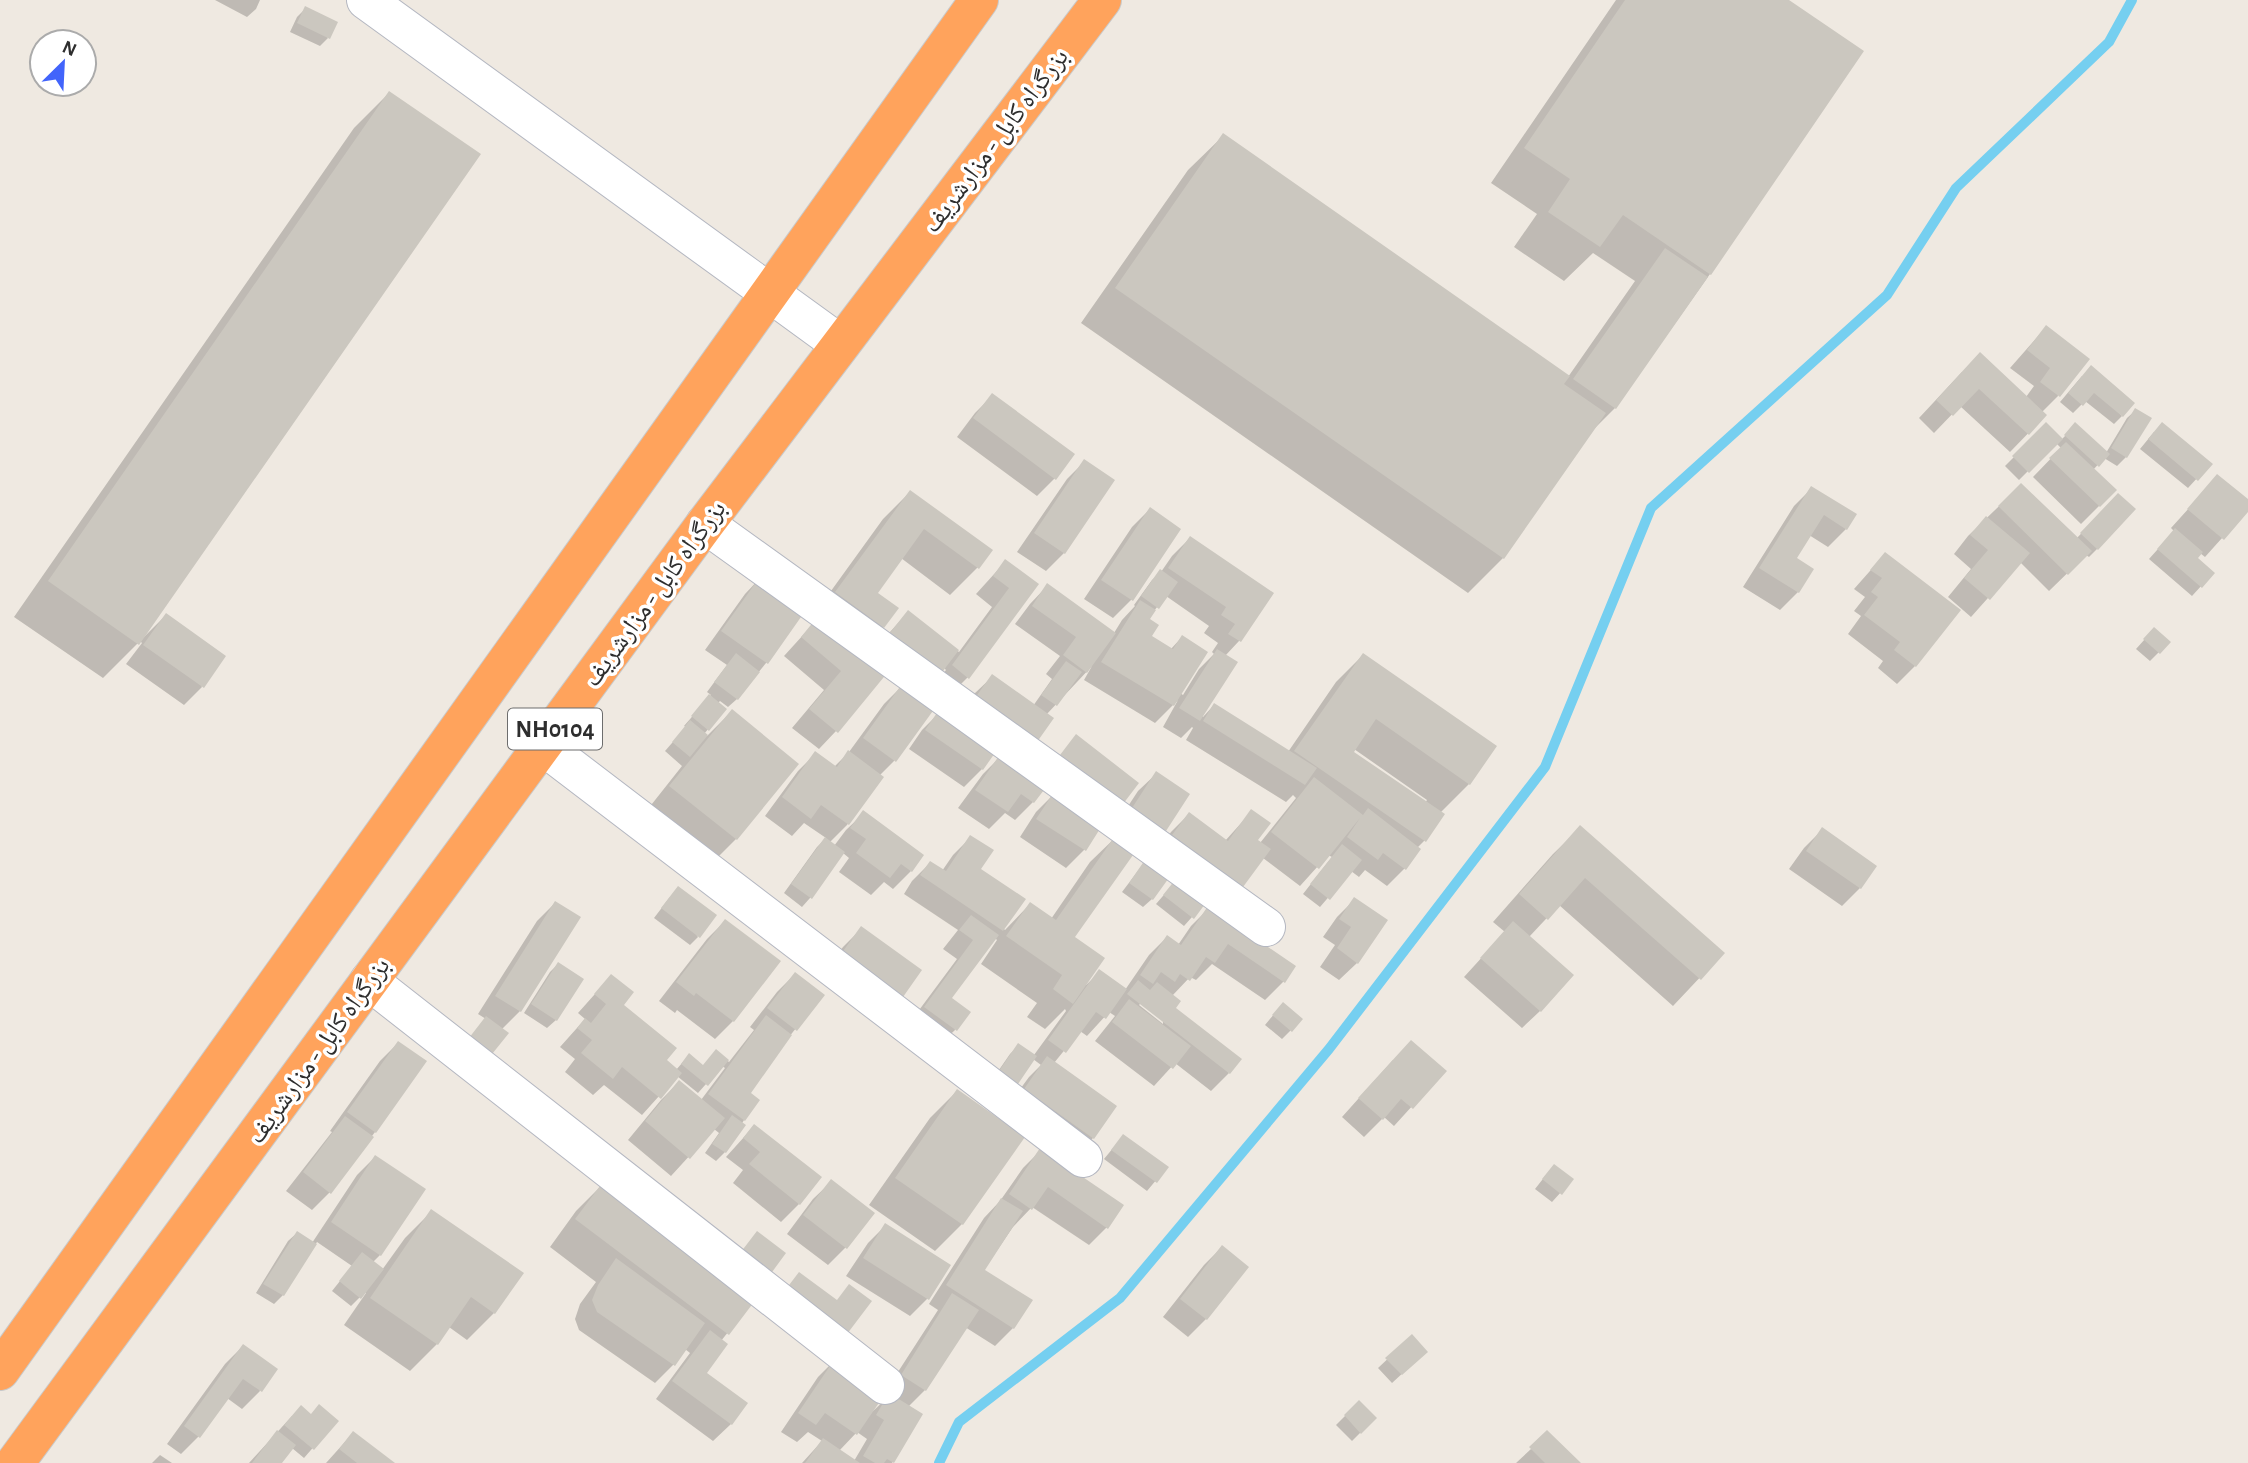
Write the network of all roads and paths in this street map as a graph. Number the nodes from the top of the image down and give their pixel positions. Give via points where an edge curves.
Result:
1 (366, 0) edge
2 (979, 0) edge
3 (1102, 0) edge
4 (769, 293) junction
5 (840, 344) junction
6 (705, 524) junction
7 (543, 746) junction
8 (1266, 927) dead end
9 (369, 981) junction
10 (1083, 1158) dead end
11 (0, 1371) edge
12 (885, 1385) dead end
13 (15, 1463) edge

1 - 4 street
2 - 4 highway, NH0104
3 - 5 highway, بزرگراه کابل - مزارشریف / NH0104
4 - 5 street
4 - 11 highway, NH0104
5 - 6 highway, بزرگراه کابل - مزارشریف / NH0104
6 - 7 highway, بزرگراه کابل - مزارشریف / NH0104
6 - 8 street
7 - 9 highway, بزرگراه کابل - مزارشریف / NH0104
7 - 10 street
9 - 12 street
9 - 13 highway, بزرگراه کابل - مزارشریف / NH0104

